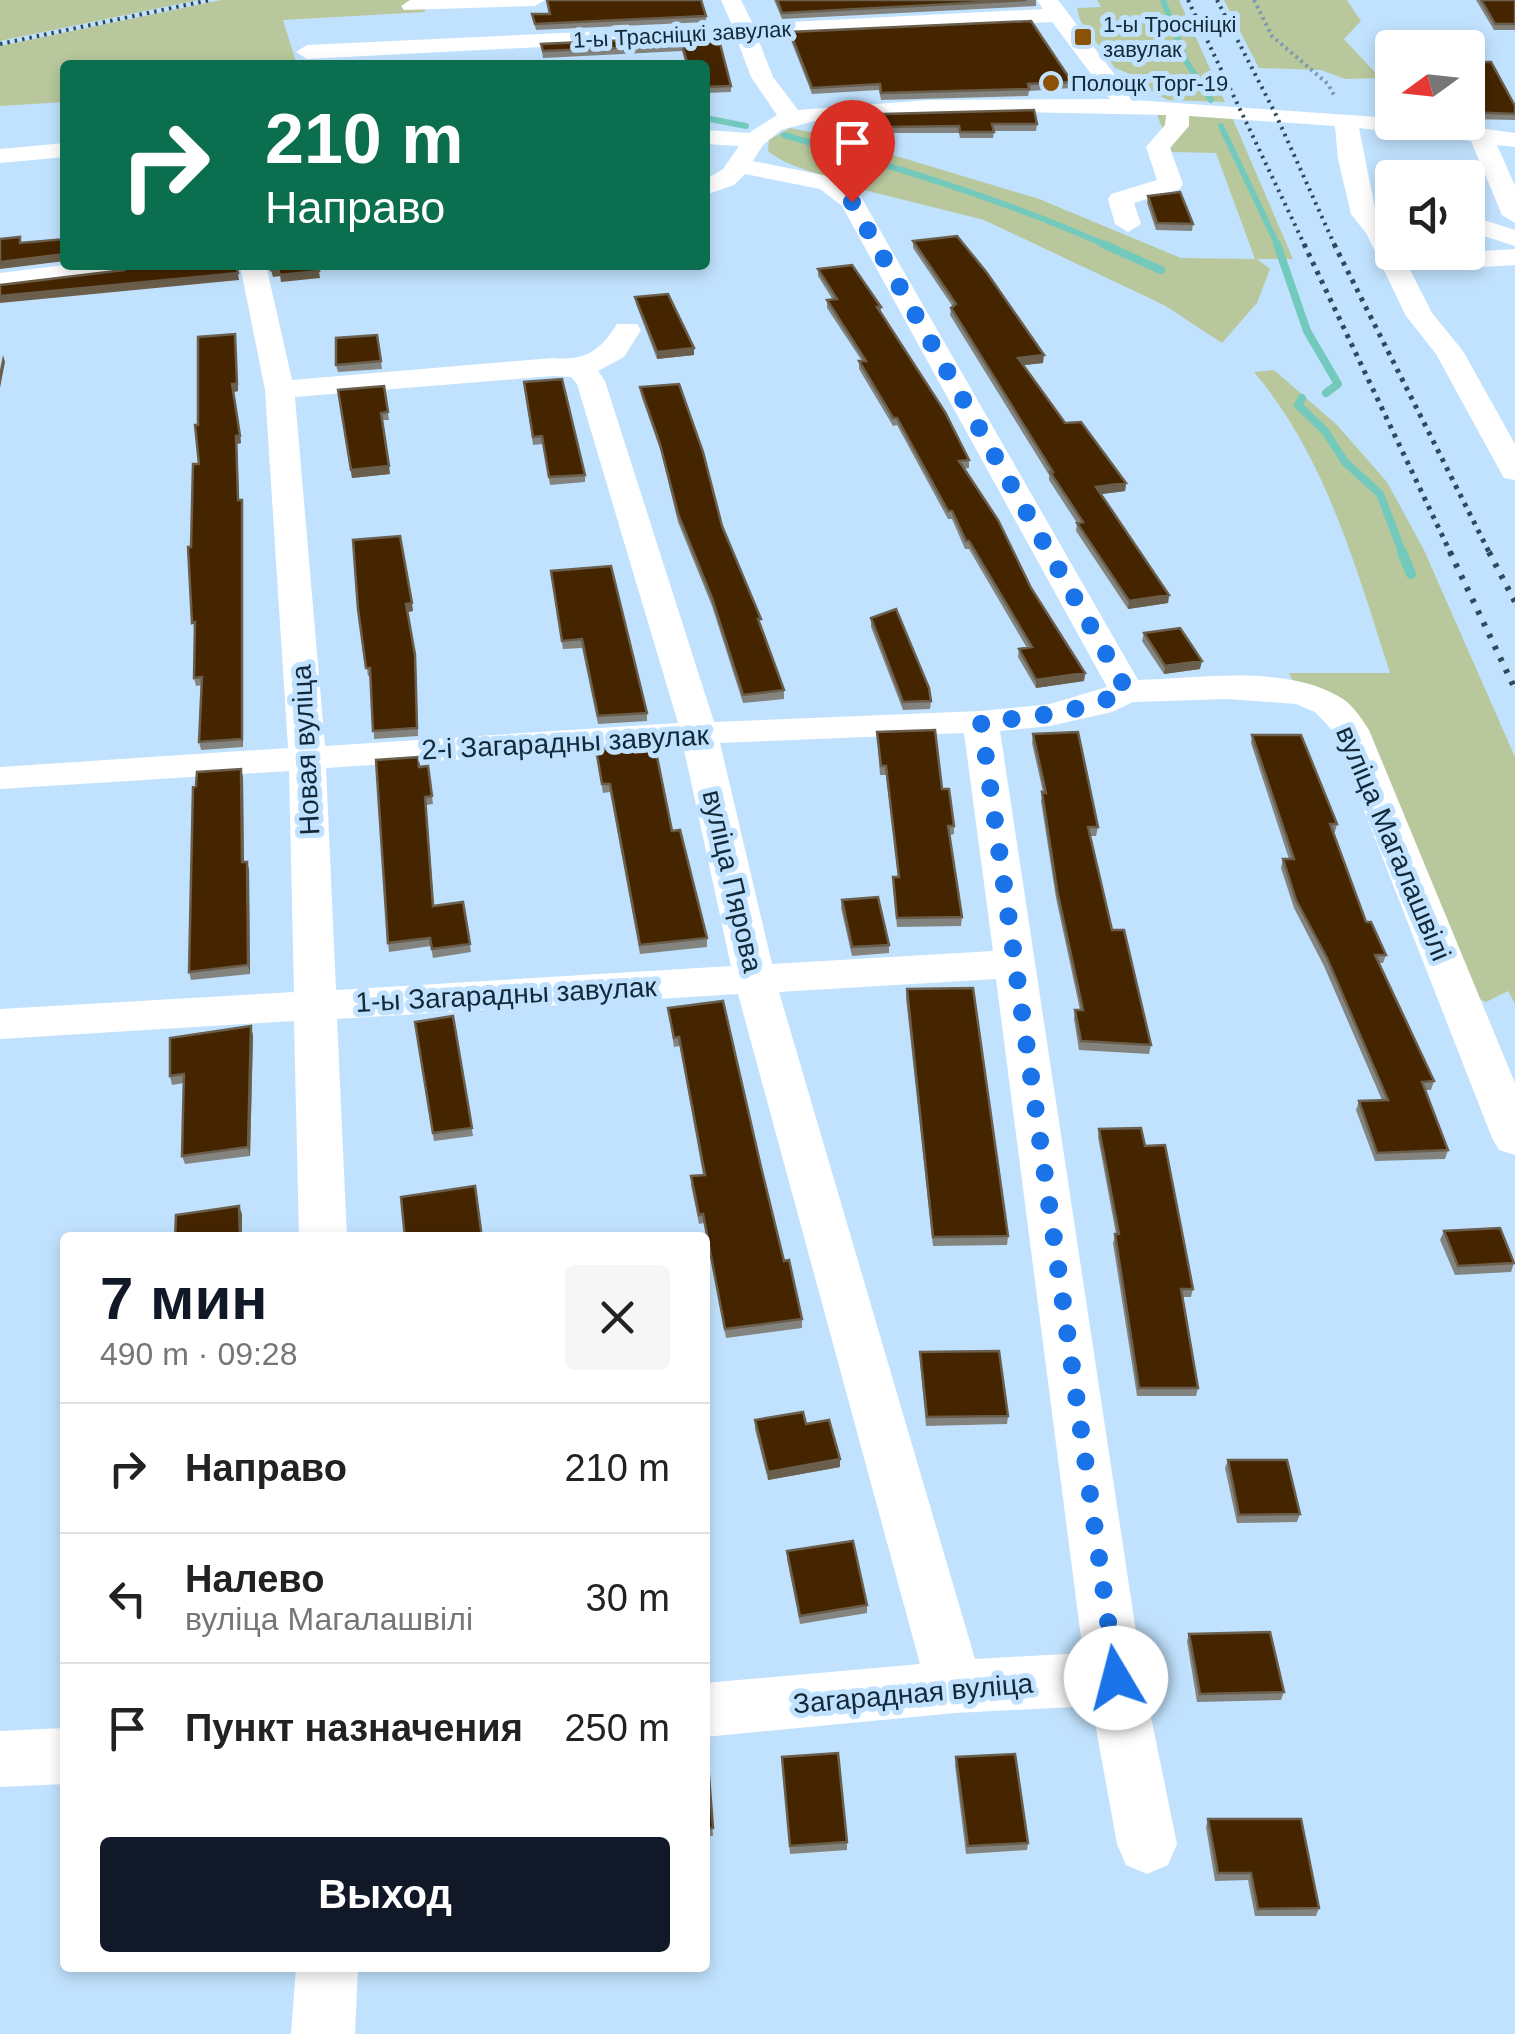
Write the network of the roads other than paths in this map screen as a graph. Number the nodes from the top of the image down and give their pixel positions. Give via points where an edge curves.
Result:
1 (535, 0) edge
2 (731, 0) edge
3 (411, 6) dead end
4 (1052, 8) edge
5 (745, 32) junction
6 (307, 52) dead end
7 (1125, 104) junction
8 (1178, 108) junction
9 (792, 118) junction
10 (1346, 120) junction
11 (1375, 123) edge
12 (1485, 136) edge
13 (710, 139) edge
14 (1483, 140) edge
15 (1515, 140) edge
16 (60, 150) edge
17 (749, 153) junction
18 (0, 156) edge
19 (710, 186) edge
20 (1359, 198) junction
21 (1375, 202) edge
22 (1515, 215) edge
23 (1128, 224) dead end
24 (1485, 229) edge
25 (1515, 238) edge
26 (1515, 257) edge
27 (1485, 260) edge
28 (86, 270) edge
29 (255, 270) edge
30 (0, 281) edge
31 (627, 330) dead end
32 (579, 369) junction
33 (280, 390) junction
34 (1515, 470) edge
35 (1127, 691) junction
36 (981, 722) junction
37 (699, 733) junction
38 (308, 757) junction
39 (0, 778) edge
40 (1012, 964) junction
41 (755, 980) junction
42 (314, 1004) junction
43 (0, 1024) edge
44 (1515, 1138) edge
45 (323, 1232) edge
46 (1116, 1678) junction
47 (956, 1688) junction
48 (710, 1710) edge
49 (60, 1756) edge
50 (0, 1759) edge
51 (1147, 1844) dead end
52 (328, 1972) edge
53 (323, 2034) edge

1 - 3 street
2 - 5 street
4 - 5 street, 1-ы Трасніцкі завулак
4 - 7 street
5 - 6 street, 1-ы Трасніцкі завулак
5 - 9 street via 755,70
7 - 8 street
7 - 9 street via 878,108
8 - 10 street
8 - 23 street via 1178,126 1158,147 1171,184 1120,199
9 - 17 street
10 - 11 street
10 - 20 street
12 - 15 street
13 - 17 street
14 - 22 street
16 - 18 street
17 - 19 street via 731,177
17 - 35 street via 828,183 852,202
20 - 21 street
20 - 34 street via 1420,316 1450,351
24 - 25 street
26 - 27 street
28 - 30 street
29 - 33 street, Новая вуліца
31 - 32 street via 613,354
32 - 33 street
32 - 37 street, вуліца Пярова via 591,381
33 - 38 street, Новая вуліца
35 - 36 street, 2-і Загарадны завулак via 1050,715
35 - 44 street, вуліца Магалашвілі via 1274,690 1322,701 1338,712
36 - 37 street, 2-і Загарадны завулак
36 - 40 street
37 - 38 street, 2-і Загарадны завулак
37 - 41 street, вуліца Пярова
38 - 39 street, 2-і Загарадны завулак
38 - 42 street, Новая вуліца
40 - 41 street, 1-ы Загарадны завулак
40 - 46 street
41 - 42 street, 1-ы Загарадны завулак
41 - 47 street, вуліца Пярова
42 - 43 street, 1-ы Загарадны завулак
42 - 45 street, Новая вуліца
46 - 47 street, Загарадная вуліца
46 - 51 street
47 - 48 street, Загарадная вуліца
49 - 50 street
52 - 53 street

